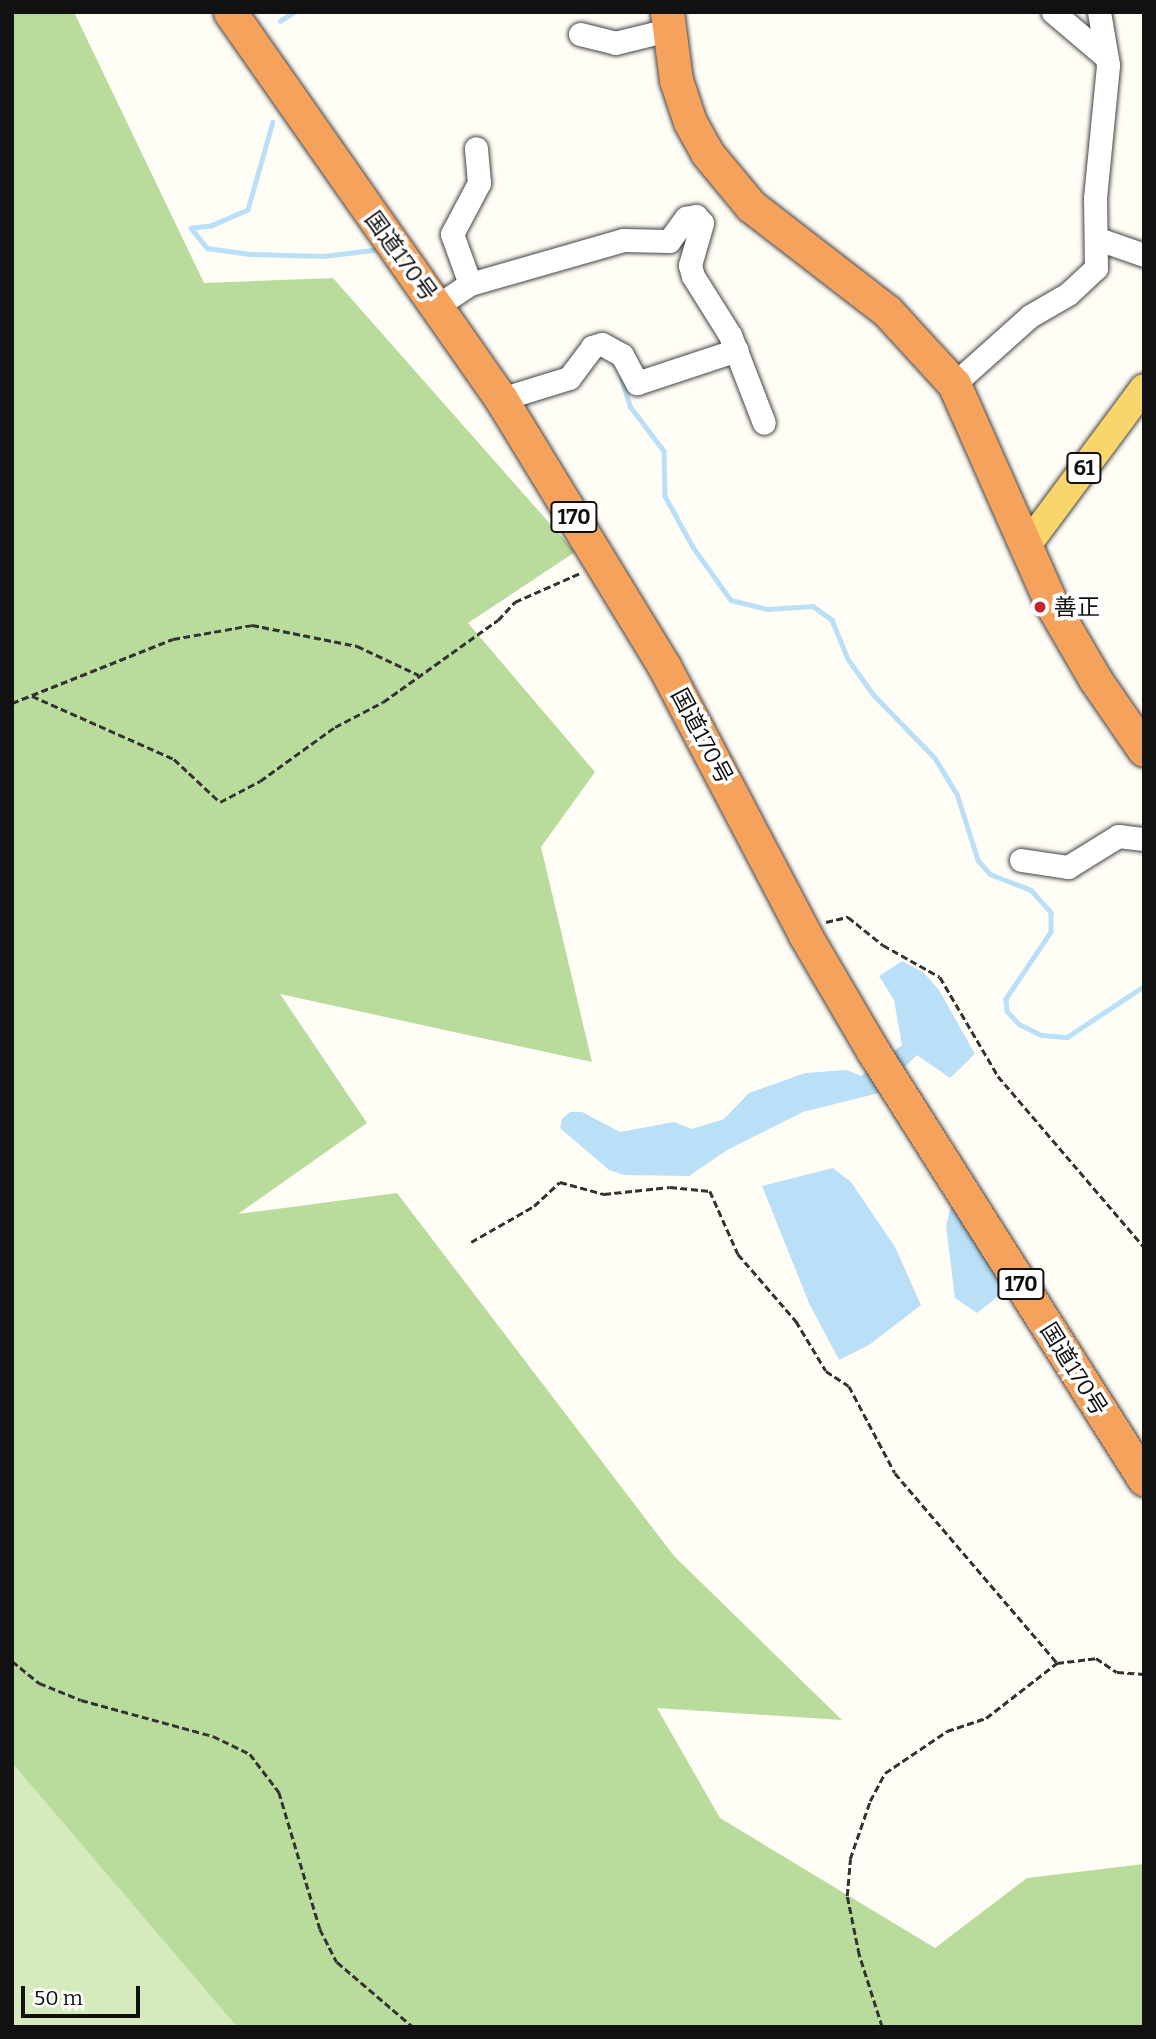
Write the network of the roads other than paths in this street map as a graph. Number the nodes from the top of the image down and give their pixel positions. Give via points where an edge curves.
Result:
1 (230, 12) edge
2 (1053, 12) edge
3 (1099, 12) edge
4 (667, 21) edge
5 (580, 34) dead end
6 (1106, 57) junction
7 (475, 148) dead end
8 (1098, 239) junction
9 (1144, 256) edge
10 (470, 284) junction
11 (437, 306) junction
12 (737, 351) junction
13 (954, 384) junction
14 (1144, 388) edge
15 (501, 399) junction
16 (764, 423) dead end
17 (1025, 548) junction
18 (1144, 750) edge
19 (1144, 839) edge
20 (1021, 860) dead end
21 (1144, 1479) edge

1 - 11 highway, 国道170号 / 170
2 - 6 street
3 - 6 street
4 - 5 street via 615,43
4 - 13 highway via 676,80 690,122 727,181 751,206 887,311
6 - 8 street via 1095,198
7 - 10 street via 479,183 452,234
8 - 9 street
8 - 13 street via 1096,268 1068,295 1030,316
10 - 11 street
10 - 12 street via 623,240 669,241 686,218 696,216 702,223 690,265 693,276
11 - 15 highway, 国道170号 / 170
12 - 15 street via 637,383 622,355 602,344 592,347 569,378
12 - 16 street
13 - 17 highway
14 - 17 main road, 61
15 - 21 highway, 国道170号 / 170 via 664,666 802,928 873,1051
17 - 18 highway via 1094,679
19 - 20 street via 1118,836 1068,867

